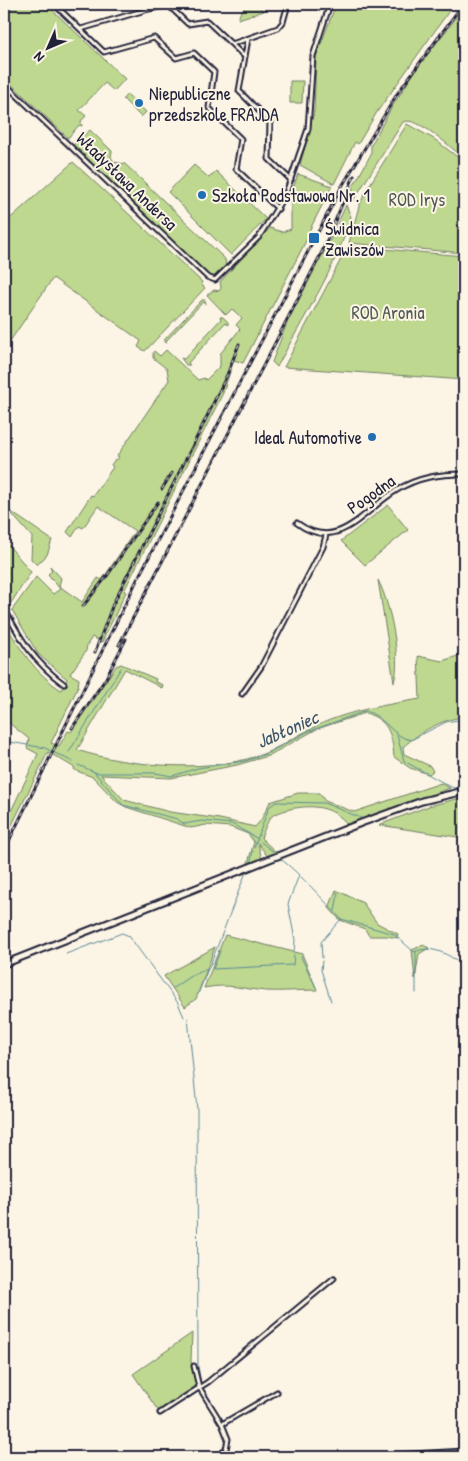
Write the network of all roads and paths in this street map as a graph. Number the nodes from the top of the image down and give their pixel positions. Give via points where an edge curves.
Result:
1 (54, 4) edge
2 (152, 4) edge
3 (168, 4) edge
4 (288, 4) edge
5 (330, 4) edge
6 (149, 9) junction
7 (80, 29) junction
8 (248, 39) junction
9 (232, 44) junction
10 (245, 56) junction
11 (4, 82) edge
12 (291, 180) junction
13 (278, 209) junction
14 (464, 474) edge
15 (297, 523) dead end
16 (326, 535) junction
17 (4, 610) edge
18 (64, 684) dead end
19 (242, 694) dead end
20 (464, 791) edge
21 (4, 963) edge
22 (334, 1278) dead end
23 (194, 1366) dead end
24 (199, 1387) junction
25 (277, 1392) dead end
26 (160, 1414) dead end
27 (222, 1424) junction
28 (464, 1451) edge
29 (218, 1457) edge
30 (362, 1457) edge

1 - 7 street
2 - 6 street
3 - 6 street
3 - 9 street via 188,24 207,21
4 - 8 street via 278,28
5 - 12 street via 312,56 308,129
6 - 7 street
7 - 13 street via 104,52 154,38 176,58 194,53 214,72 209,108 241,139 236,169
8 - 9 street
8 - 10 street
9 - 10 street
10 - 12 street via 239,91 270,122 269,160
11 - 13 street, Władysława Andersa via 208,278 215,280 232,264 259,237
12 - 13 street
14 - 16 street, Pogodna via 434,476 411,483 396,490 346,529
15 - 16 street via 312,532
16 - 19 street via 323,547 264,661
17 - 18 street via 31,655
20 - 21 main road via 422,801 361,823
22 - 24 street
23 - 24 street
24 - 26 street
24 - 27 street
25 - 27 street
27 - 29 street via 228,1445
28 - 30 street

